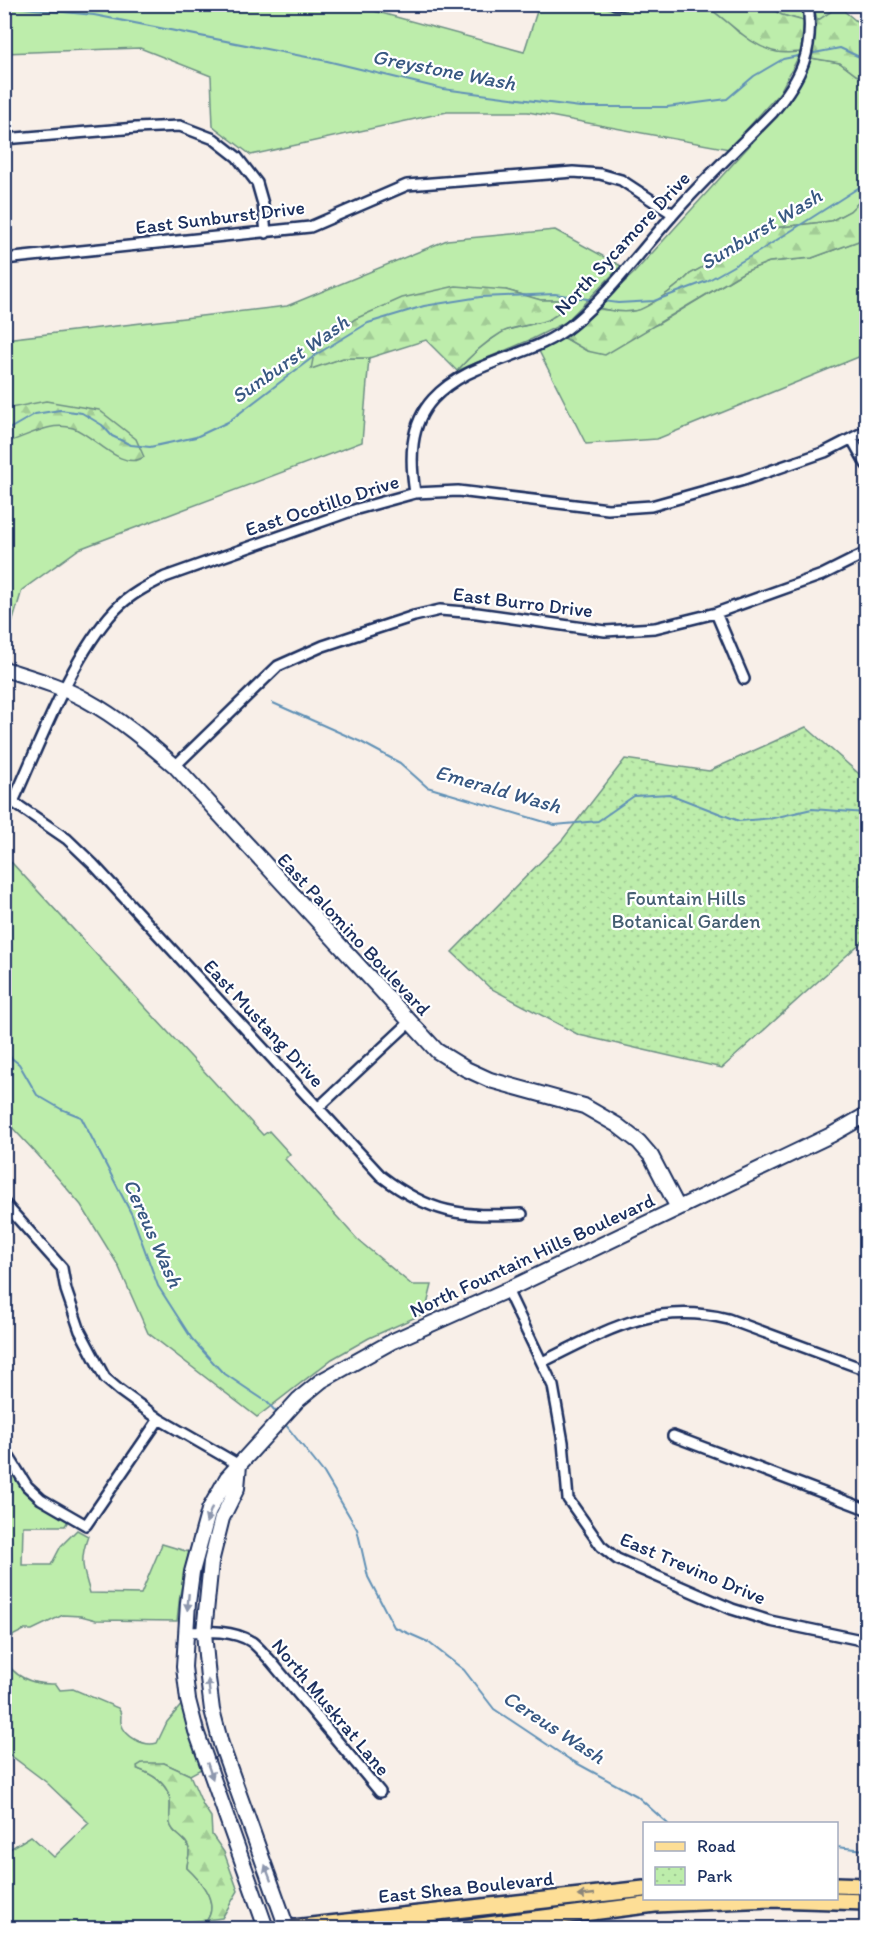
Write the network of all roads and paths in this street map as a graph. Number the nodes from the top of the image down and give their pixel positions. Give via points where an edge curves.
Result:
1 (615, 4) edge
2 (623, 4) edge
3 (808, 4) edge
4 (4, 139) edge
5 (673, 214) junction
6 (266, 233) junction
7 (4, 259) edge
8 (867, 431) edge
9 (852, 439) junction
10 (867, 464) edge
11 (415, 493) junction
12 (867, 553) edge
13 (716, 613) junction
14 (4, 669) edge
15 (744, 679) dead end
16 (64, 690) junction
17 (175, 766) junction
18 (9, 801) edge
19 (410, 1023) junction
20 (318, 1108) junction
21 (867, 1115) edge
22 (4, 1203) edge
23 (678, 1208) junction
24 (522, 1215) dead end
25 (507, 1290) junction
26 (542, 1362) junction
27 (867, 1370) edge
28 (159, 1419) junction
29 (673, 1436) dead end
30 (4, 1449) edge
31 (239, 1466) junction
32 (867, 1509) edge
33 (186, 1632) junction
34 (204, 1632) junction
35 (867, 1641) edge
36 (380, 1792) dead end
37 (838, 1885) edge
38 (867, 1886) edge
39 (643, 1889) edge
40 (744, 1900) edge
41 (803, 1900) edge
42 (867, 1902) edge
43 (266, 1929) edge
44 (287, 1929) edge
45 (293, 1929) edge
46 (464, 1929) edge

1 - 2 street
3 - 5 street, North Sycamore Drive via 809,42 799,77 773,112
4 - 6 street via 180,126 214,139 237,157 257,183
5 - 6 street, East Sunburst Drive via 621,180 573,172 407,185 310,227
5 - 11 street, North Sycamore Drive via 572,325 539,344 467,373 433,399 422,413 411,455
6 - 7 street, East Sunburst Drive
8 - 9 street, East Ocotillo Drive
9 - 10 street
9 - 11 street, East Ocotillo Drive via 744,480 643,507 608,509 458,491
11 - 16 street, East Ocotillo Drive via 357,509 138,590 116,608 93,637
12 - 13 street, East Burro Drive via 822,575
13 - 15 street
13 - 17 street, East Burro Drive via 655,628 605,631 440,610 414,616 323,646 278,666
14 - 16 main road, East Palomino Boulevard
16 - 17 main road, East Palomino Boulevard via 139,735
16 - 18 street, East Ocotillo Drive
17 - 19 main road, East Palomino Boulevard
18 - 20 street, East Mustang Drive via 67,839 93,864
19 - 20 street
19 - 23 main road, East Palomino Boulevard via 437,1052 466,1069 490,1080 584,1106 617,1125 651,1156
20 - 24 street, East Mustang Drive via 381,1176 420,1202 466,1215
21 - 23 main road, North Fountain Hills Boulevard
22 - 28 street via 62,1268 80,1331 105,1378
23 - 25 main road, North Fountain Hills Boulevard
25 - 26 street, East Trevino Drive
25 - 31 main road, North Fountain Hills Boulevard via 393,1341 321,1381 298,1400
26 - 27 street via 635,1319 686,1312 728,1318
26 - 35 street, East Trevino Drive via 553,1386 568,1499 601,1546 617,1559 732,1609
28 - 30 street via 86,1525 41,1499 27,1486
28 - 31 street
29 - 32 street
31 -> 33 main road, North Fountain Hills Boulevard via 227,1478 209,1510 192,1572
31 - 34 main road via 237,1488 222,1518 211,1562
33 - 34 street, North Muskrat Lane
33 -> 43 main road, North Fountain Hills Boulevard via 184,1667 196,1731
34 - 36 street, North Muskrat Lane via 234,1635 252,1642
44 -> 34 main road via 212,1710
37 - 38 main road
39 -> 45 main road, East Shea Boulevard
40 - 46 main road, East Shea Boulevard via 665,1903
41 - 42 main road, East Shea Boulevard

